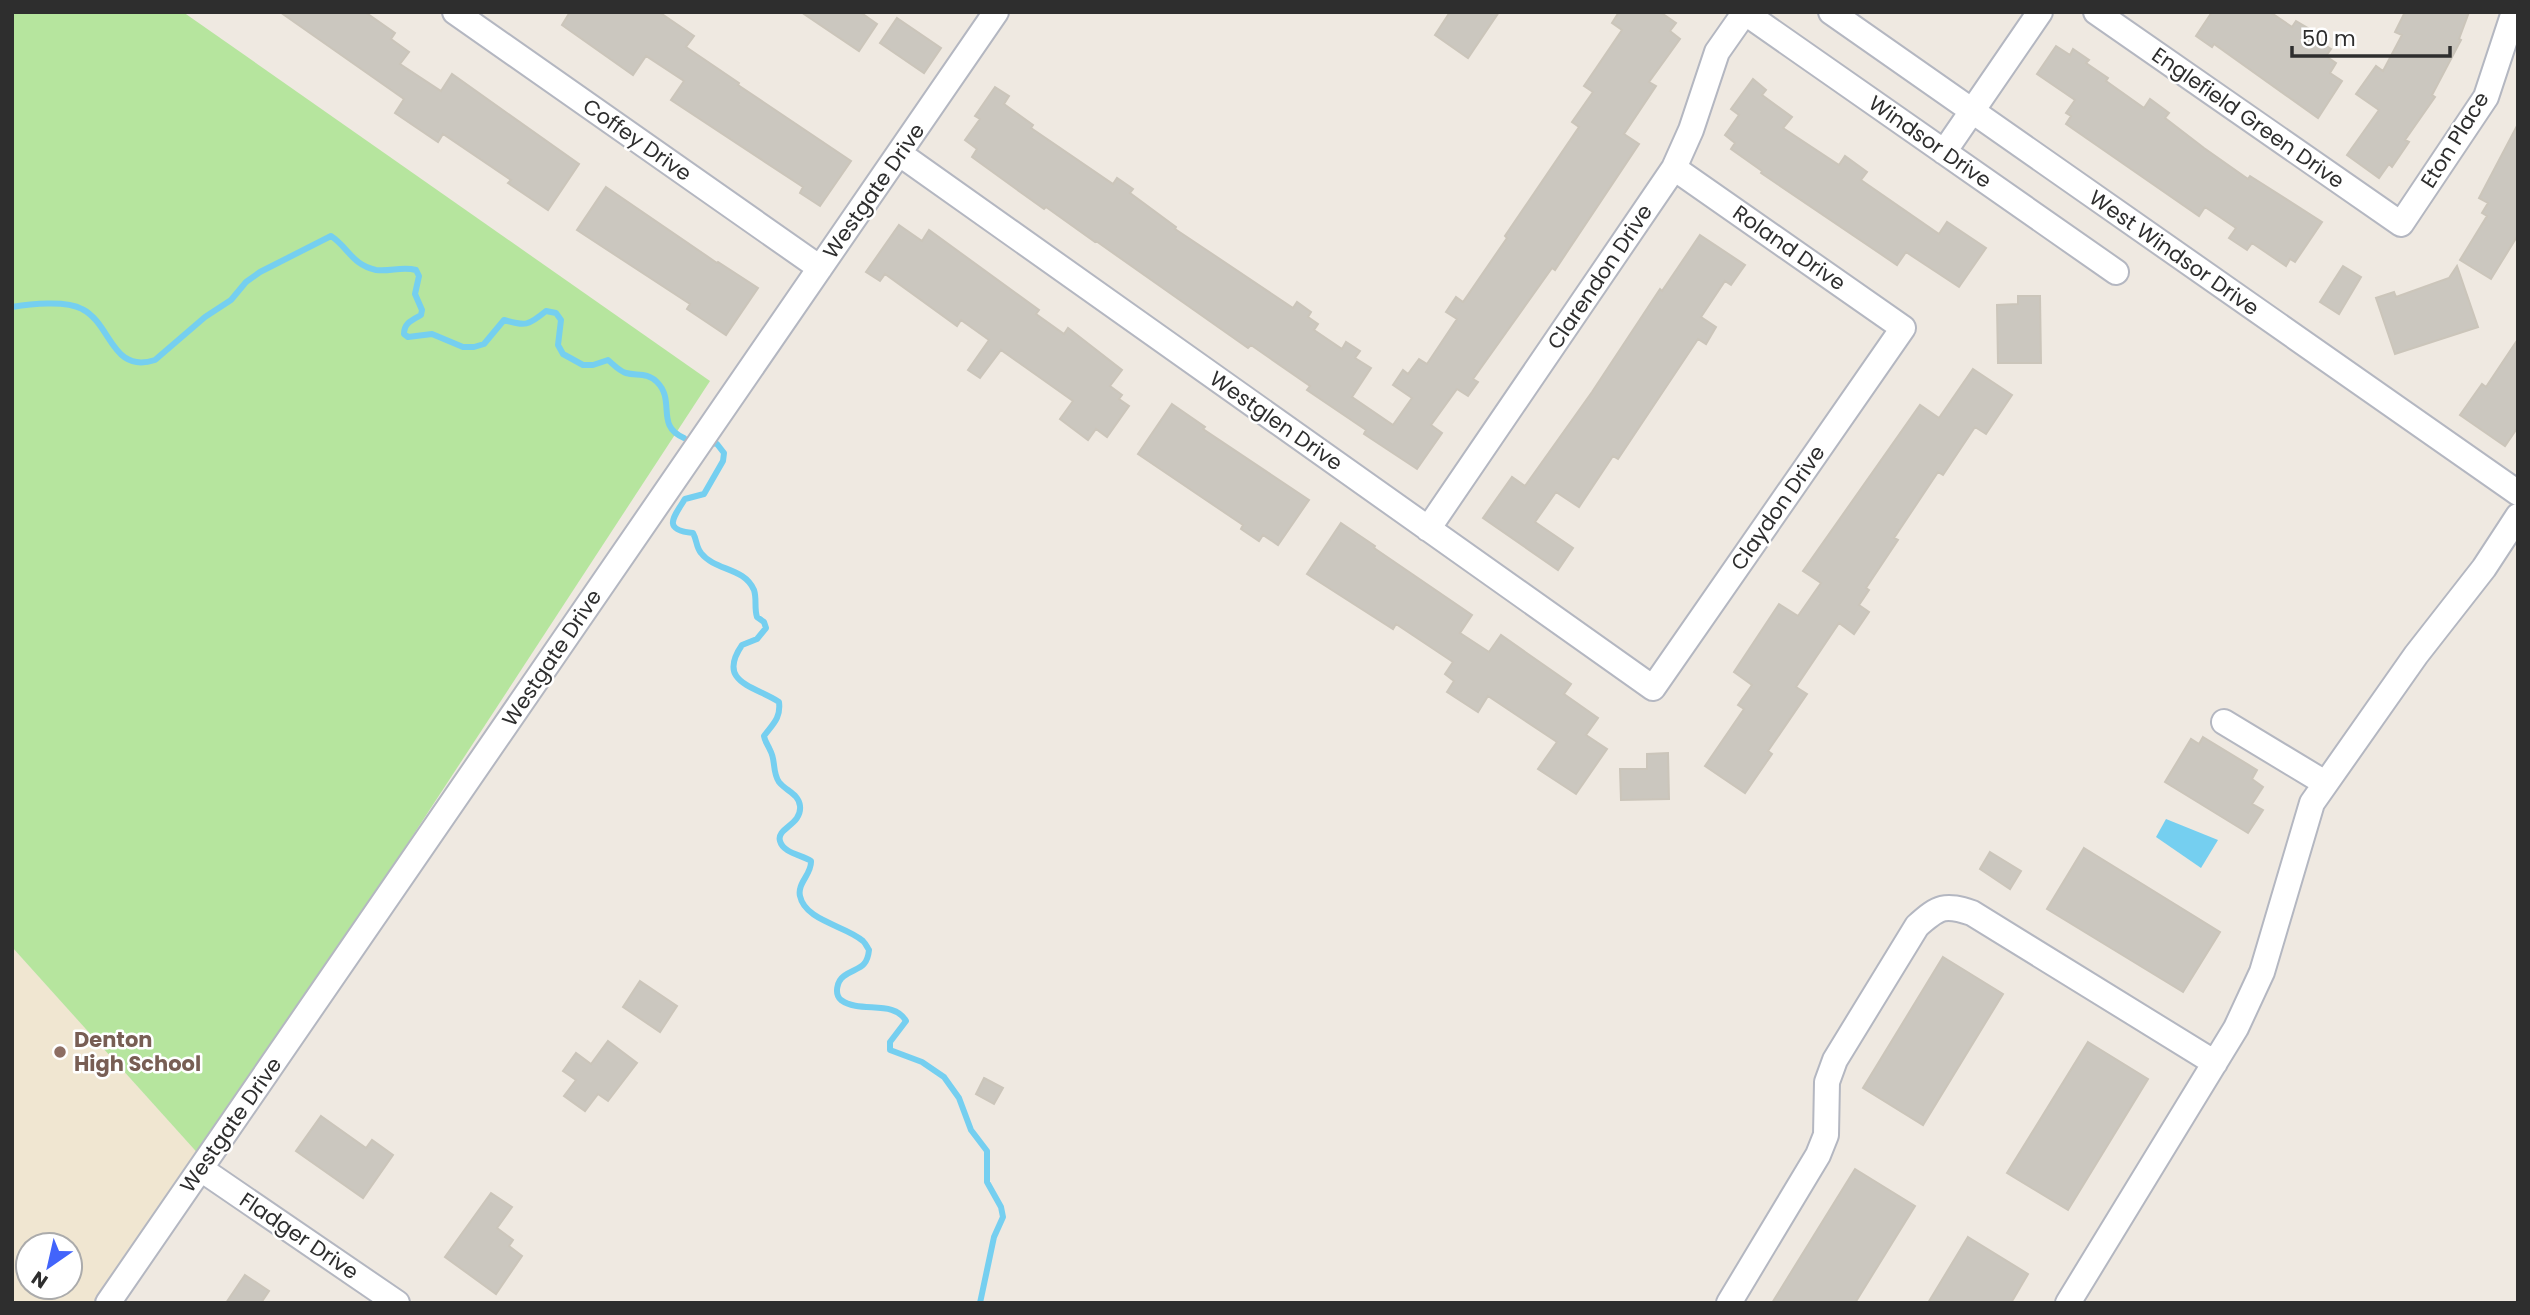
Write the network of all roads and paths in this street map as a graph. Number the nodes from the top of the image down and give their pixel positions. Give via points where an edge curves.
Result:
1 (455, 12) edge
2 (1744, 12) edge
3 (1831, 12) edge
4 (2040, 12) edge
5 (2096, 12) edge
6 (2514, 12) edge
7 (990, 14) edge
8 (1972, 111) junction
9 (1944, 152) junction
10 (900, 154) junction
11 (1674, 168) junction
12 (2401, 224) joint
13 (820, 268) junction
14 (2116, 272) dead end
15 (1903, 328) joint
16 (2518, 493) edge
17 (2518, 516) edge
18 (1429, 529) junction
19 (1653, 688) joint
20 (2224, 722) dead end
21 (2325, 783) junction
22 (2215, 1063) junction
23 (201, 1169) junction
24 (108, 1303) edge
25 (397, 1303) edge
26 (1729, 1303) edge
27 (2068, 1303) edge

1 - 13 street, Coffey Drive
2 - 9 street, Windsor Drive
2 - 11 street, Clarendon Drive via 1717,52
3 - 8 street, West Windsor Drive
4 - 8 street
5 - 12 street, Englefield Green Drive
6 - 12 street, Eton Place via 2486,97
7 - 10 street, Westgate Drive
8 - 9 street
8 - 16 street, West Windsor Drive
9 - 14 street, Windsor Drive
10 - 13 street, Westgate Drive
10 - 18 street, Westglen Drive
11 - 15 street, Roland Drive
11 - 18 street, Clarendon Drive
13 - 23 street, Westgate Drive
15 - 19 street, Claydon Drive
17 - 21 street
18 - 19 street, Westglen Drive
20 - 21 street
21 - 22 street via 2312,803 2262,972
22 - 26 street via 1972,913 1953,906 1935,910 1917,926 1835,1060 1827,1082 1826,1135 1818,1155
22 - 27 street
23 - 24 street, Westgate Drive
23 - 25 street, Fladger Drive

